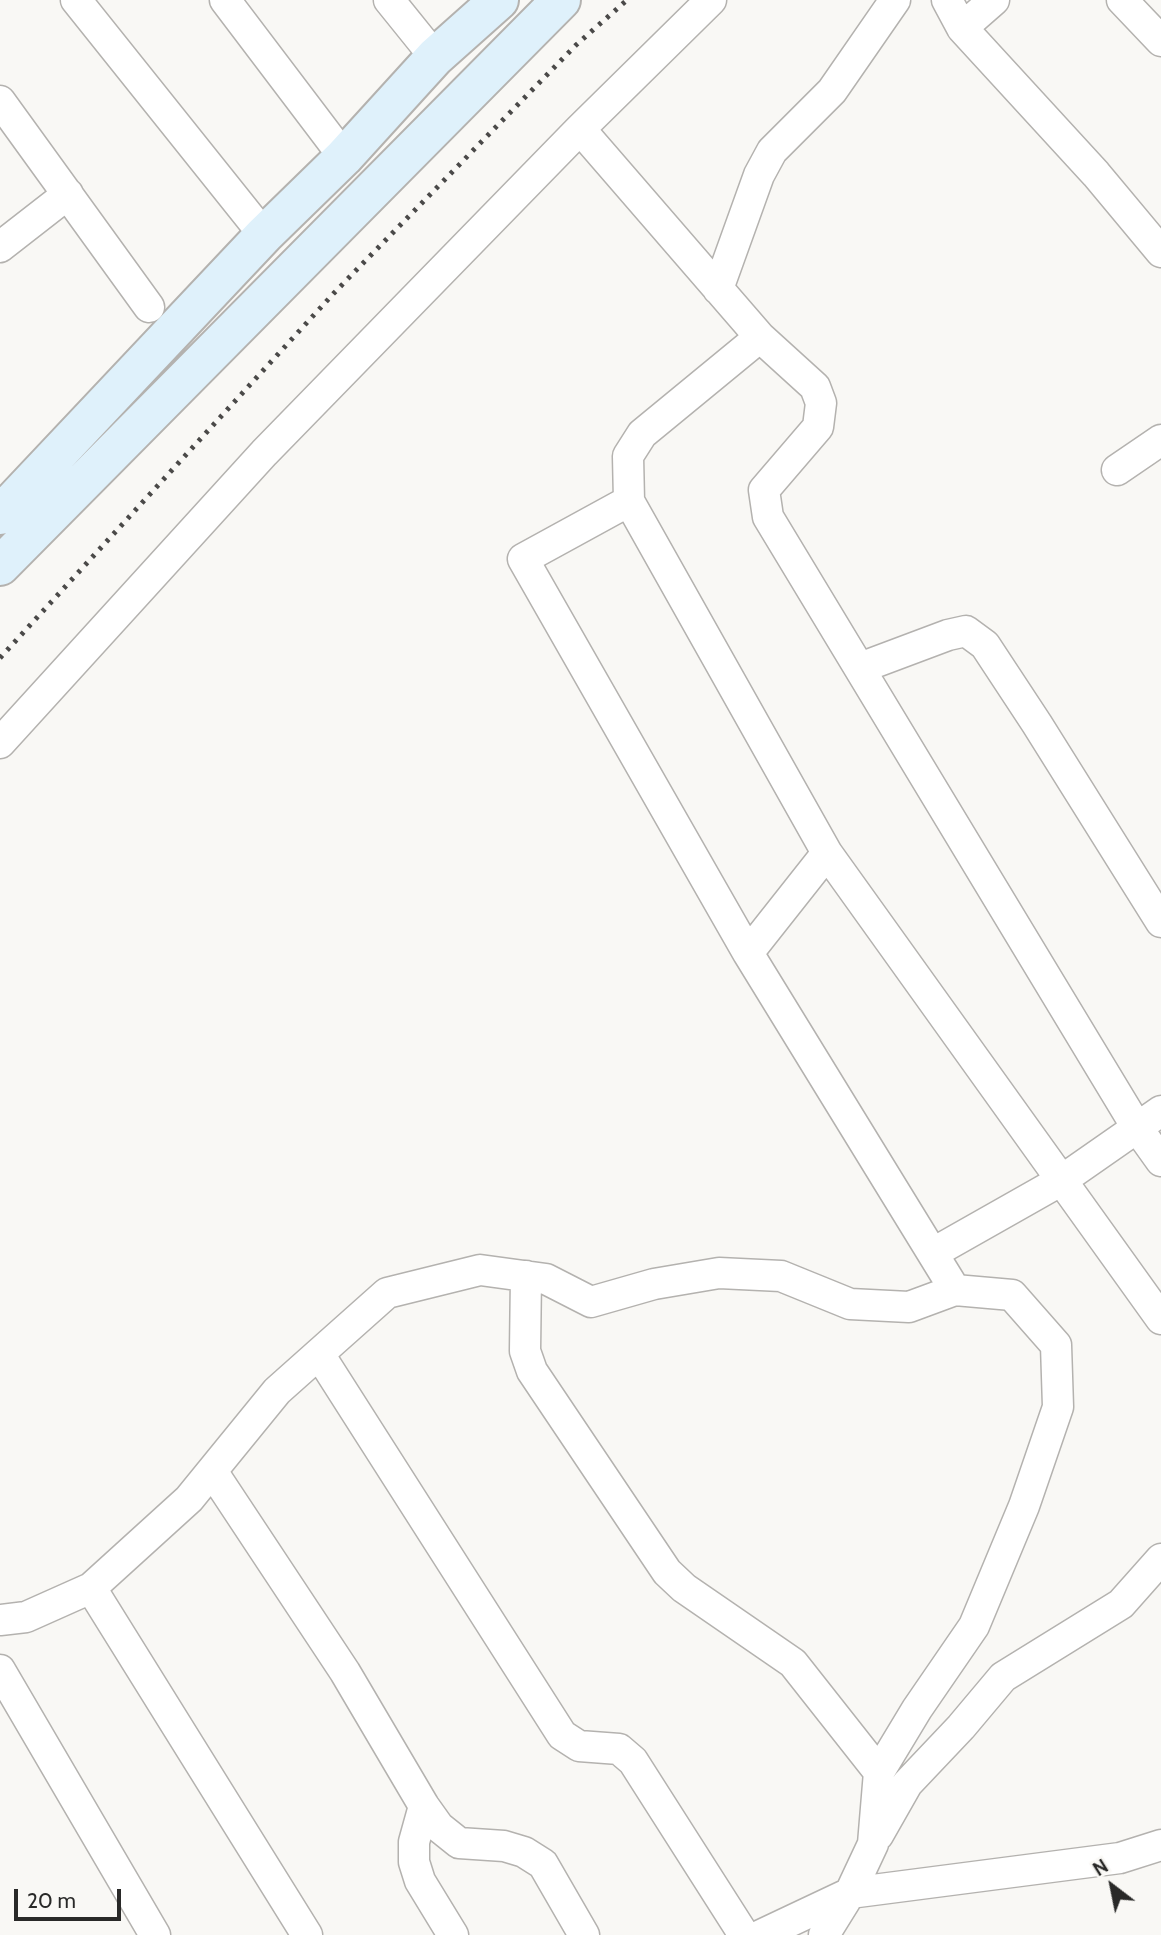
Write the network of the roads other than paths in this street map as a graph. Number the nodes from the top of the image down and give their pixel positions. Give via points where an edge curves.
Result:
1 (76, 0) edge
2 (225, 0) edge
3 (389, 0) edge
4 (499, 0) edge
5 (561, 0) edge
6 (711, 0) edge
7 (895, 0) edge
8 (947, 0) edge
9 (994, 0) edge
10 (1122, 0) edge
11 (962, 28) junction
12 (1161, 41) edge
13 (435, 57) junction
14 (0, 101) edge
15 (580, 129) junction
16 (344, 157) junction
17 (68, 194) junction
18 (264, 235) junction
19 (0, 247) edge
20 (1161, 252) edge
21 (718, 289) junction
22 (149, 307) dead end
23 (760, 337) junction
24 (1161, 440) edge
25 (1116, 470) dead end
26 (629, 501) junction
27 (0, 515) edge
28 (0, 566) edge
29 (860, 668) junction
30 (0, 743) edge
31 (827, 853) junction
32 (1161, 922) edge
33 (748, 953) junction
34 (1161, 1111) edge
35 (1136, 1126) junction
36 (1161, 1161) edge
37 (1062, 1180) junction
38 (933, 1254) junction
39 (526, 1276) junction
40 (955, 1290) junction
41 (1161, 1319) edge
42 (319, 1354) junction
43 (212, 1471) junction
44 (1161, 1559) edge
45 (91, 1588) junction
46 (0, 1620) edge
47 (0, 1670) edge
48 (879, 1772) junction
49 (424, 1806) junction
50 (873, 1844) junction
51 (1161, 1845) edge
52 (850, 1893) junction
53 (155, 1935) edge
54 (307, 1935) edge
55 (453, 1935) edge
56 (583, 1935) edge
57 (744, 1935) edge
58 (761, 1935) edge
59 (824, 1935) edge

1 - 18 street
2 - 16 street
3 - 13 street
4 - 13 street
5 - 28 street
6 - 15 street
7 - 21 street via 832,91 772,150
8 - 11 street
9 - 11 street
10 - 12 street
11 - 20 street
13 - 16 street
14 - 17 street
15 - 21 street
15 - 30 street via 264,453
16 - 18 street
17 - 19 street
17 - 22 street
18 - 27 street
21 - 23 street
23 - 26 street via 642,434 628,456
23 - 29 street via 815,387 821,403 818,427 764,490 768,517
24 - 25 street
26 - 31 street
26 - 33 street via 523,559
29 - 32 street via 966,631 985,645
29 - 35 street
31 - 33 street
31 - 37 street
33 - 38 street
34 - 35 street
35 - 36 street
35 - 37 street
37 - 38 street
37 - 41 street
38 - 40 street
39 - 40 street via 546,1279 591,1302 654,1284 719,1273 781,1276 850,1304 909,1307
39 - 42 street via 480,1270 387,1293
39 - 48 street via 525,1351 532,1371 667,1572 793,1663
40 - 48 street via 1013,1295 1056,1345 1058,1407 1024,1506 974,1626
42 - 43 street via 277,1391
42 - 57 street via 562,1735 579,1746 619,1749 633,1761
43 - 45 street via 189,1499
43 - 49 street via 345,1672
44 - 50 street via 1121,1604 1003,1677 907,1784
45 - 46 street via 26,1617
45 - 54 street
47 - 53 street
48 - 50 street
49 - 55 street via 414,1842 414,1862 420,1881
49 - 56 street via 439,1827 459,1843 504,1846 543,1864
50 - 52 street
51 - 52 street via 1120,1858
52 - 58 street
52 - 59 street

